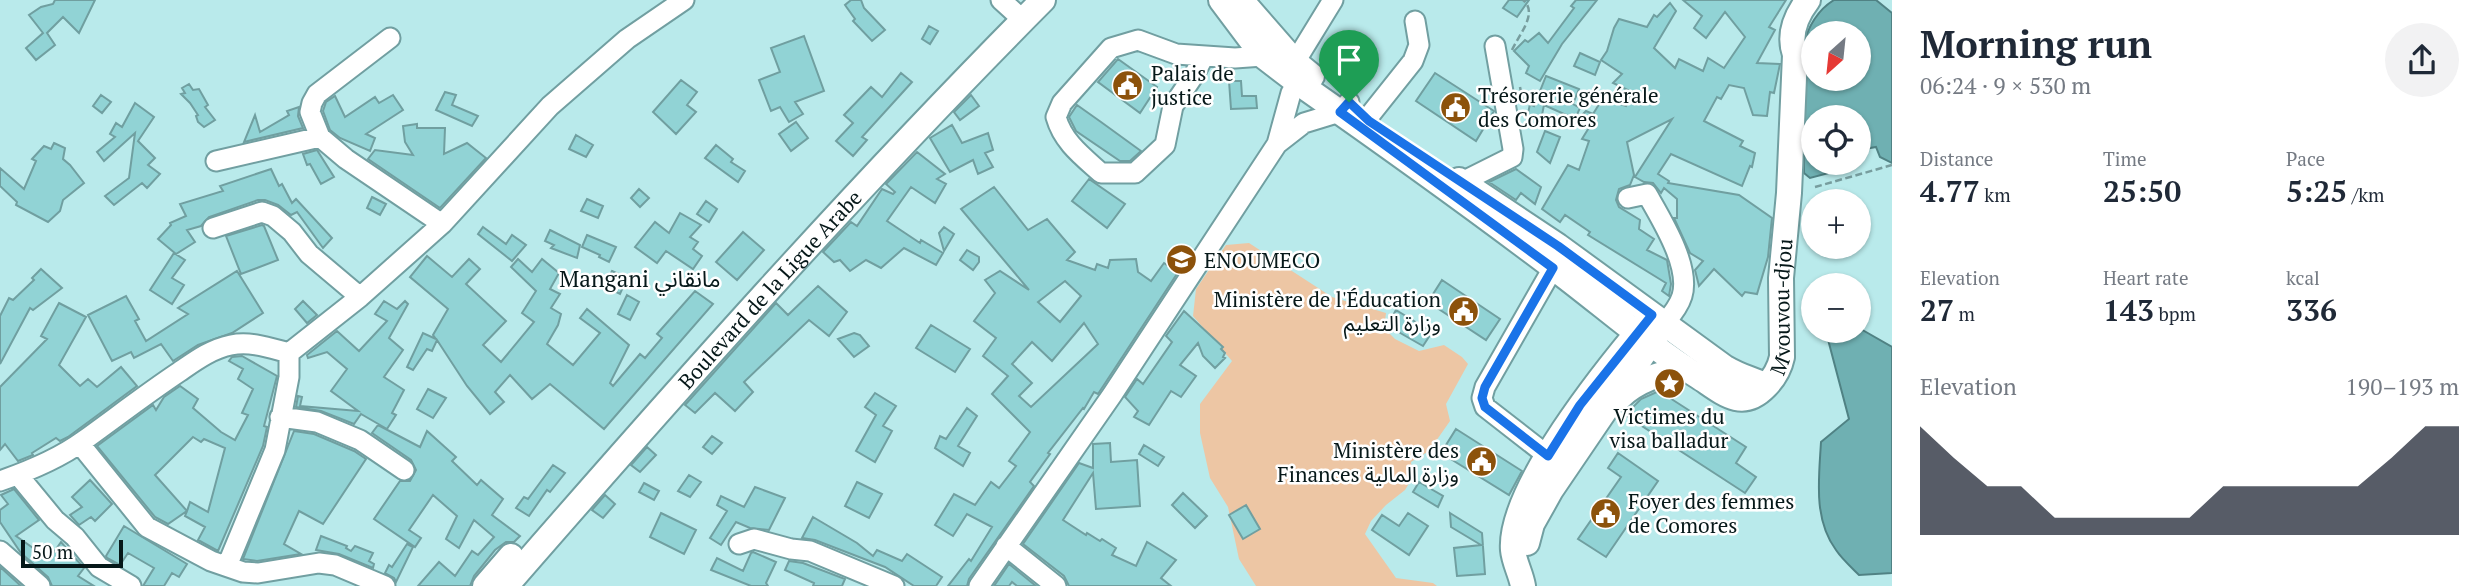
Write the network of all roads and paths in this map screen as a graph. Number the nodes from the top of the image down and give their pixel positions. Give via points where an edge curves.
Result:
1 (684, 0) edge
2 (1043, 0) edge
3 (1221, 0) edge
4 (1241, 0) edge
5 (1333, 0) edge
6 (1523, 0) edge
7 (1808, 0) edge
8 (1821, 0) edge
9 (1014, 7) edge
10 (1415, 21) dead end
11 (390, 38) dead end
12 (1504, 51) joint
13 (1796, 55) junction
14 (1204, 56) junction
15 (1263, 56) junction
16 (1299, 72) junction
17 (1520, 85) dead end
18 (1344, 107) junction
19 (1524, 107) dead end
20 (1369, 121) junction
21 (320, 137) junction
22 (1276, 145) junction
23 (216, 162) dead end
24 (1892, 165) edge
25 (1815, 187) dead end
26 (1457, 188) junction
27 (1628, 198) dead end
28 (442, 224) junction
29 (213, 228) dead end
30 (1553, 268) junction
31 (360, 297) junction
32 (1651, 329) junction
33 (289, 353) junction
34 (1685, 368) junction
35 (1765, 385) junction
36 (1601, 416) junction
37 (281, 417) junction
38 (636, 425) junction
39 (80, 444) junction
40 (1548, 456) junction
41 (404, 470) dead end
42 (9, 478) edge
43 (739, 544) dead end
44 (1006, 546) junction
45 (0, 551) edge
46 (227, 566) junction
47 (1522, 580) edge
48 (33, 584) edge
49 (131, 586) edge
50 (385, 586) edge
51 (485, 586) edge
52 (506, 586) edge
53 (894, 586) edge
54 (979, 586) edge
55 (1056, 586) edge

1 - 28 street via 627,39 550,106
2 - 9 main road, Boulevard de la Ligue Arabe
3 - 15 main road
4 - 16 main road
5 - 16 street
6 - 12 path via 1529,10 1526,25 1512,50
7 - 13 main road, Mvouvou-djou via 1794,27 1791,43
8 - 13 main road, Mvouvou-djou via 1805,22
9 - 38 main road, Boulevard de la Ligue Arabe
10 - 20 street via 1419,45 1413,61
11 - 21 street via 317,94 310,112
12 - 26 street via 1512,158
13 - 35 main road, Mvouvou-djou via 1781,278 1782,356
14 - 14 street via 1175,54 1138,40 1111,48 1062,103 1056,117 1070,145 1101,173 1135,173 1165,145 1173,106
14 - 15 street
15 - 16 main road
16 - 18 main road
16 - 22 street
17 - 19 path
18 - 20 main road
18 - 22 street via 1304,123
18 - 26 main road
20 - 26 main road
21 - 23 street
21 - 28 street
22 - 44 street via 1112,395
24 - 25 path
26 - 30 main road
26 - 32 main road via 1558,246
27 - 32 street via 1647,194 1671,238 1682,271 1683,295
28 - 31 street
29 - 31 street via 262,212 273,216
30 - 32 main road
30 - 40 street via 1482,398 1485,407
31 - 33 street
32 - 34 main road, Mvouvou-djou
32 - 35 main road, Mvouvou-djou via 1740,377
32 - 36 main road
32 - 40 main road via 1580,405
33 - 37 street
33 - 39 street via 243,344 207,353
34 - 35 main road, Mvouvou-djou via 1735,398 1759,394
34 - 36 main road via 1629,389
36 - 47 main road via 1532,524
37 - 41 street via 317,422 360,440
37 - 46 street via 275,450
38 - 51 main road, Boulevard de la Ligue Arabe
38 - 52 main road, Boulevard de la Ligue Arabe
39 - 42 street
39 - 46 street via 147,527
40 - 47 main road via 1515,528 1513,552
42 - 49 street via 75,537 99,566
43 - 53 street via 754,539 810,551
44 - 54 street
44 - 55 street
45 - 48 street
46 - 50 street via 258,573 319,563 335,565

